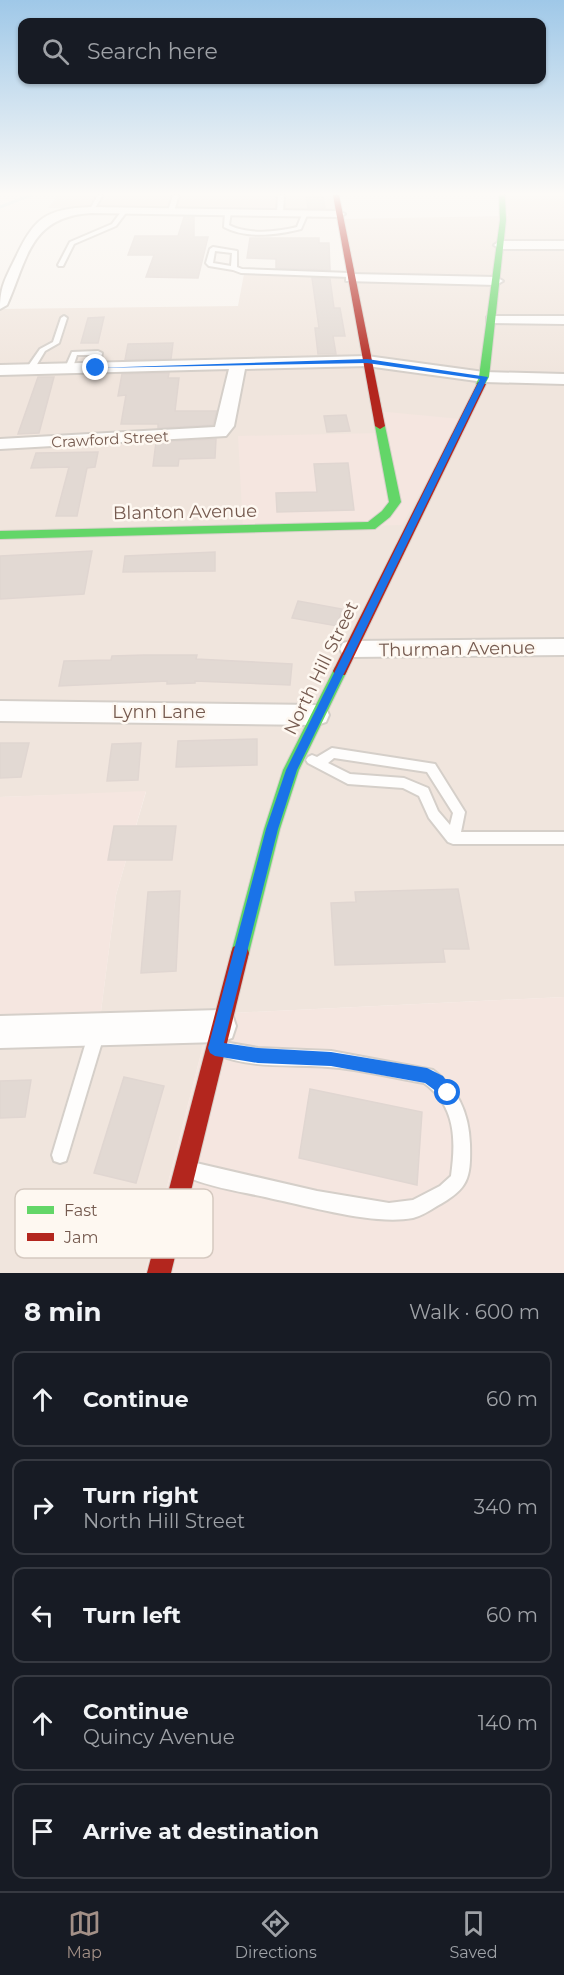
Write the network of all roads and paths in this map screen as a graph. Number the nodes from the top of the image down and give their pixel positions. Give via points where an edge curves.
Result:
1 (23, 254) edge
2 (67, 254) edge
3 (211, 254) edge
4 (235, 254) edge
5 (347, 254) edge
6 (499, 254) edge
7 (62, 265) dead end
8 (234, 268) junction
9 (16, 270) junction
10 (0, 271) edge
11 (351, 277) junction
12 (496, 281) junction
13 (0, 305) edge
14 (64, 318) dead end
15 (492, 320) junction
16 (564, 320) edge
17 (367, 361) junction
18 (238, 364) junction
19 (30, 369) junction
20 (0, 370) edge
21 (484, 377) junction
22 (564, 379) edge
23 (0, 444) edge
24 (0, 535) edge
25 (564, 647) edge
26 (351, 649) junction
27 (0, 711) edge
28 (317, 715) junction
29 (299, 753) junction
30 (318, 763) junction
31 (453, 838) junction
32 (564, 838) edge
33 (98, 1029) junction
34 (0, 1032) edge
35 (218, 1037) junction
36 (60, 1155) dead end
37 (185, 1169) junction
38 (180, 1189) edge
39 (163, 1258) edge
40 (159, 1273) edge

1 - 9 street
2 - 7 lane
3 - 8 lane via 211,265
4 - 8 lane
5 - 11 street
6 - 12 street, North Hill Street
8 - 11 lane
9 - 10 street
9 - 13 street
11 - 12 street
11 - 17 street
12 - 15 street, North Hill Street
14 - 19 lane via 57,343 42,350
15 - 16 street
15 - 21 street, North Hill Street
17 - 18 street
17 - 21 street
17 - 24 street, Blanton Avenue via 395,502 370,526
18 - 19 street
18 - 23 street, Crawford Street via 226,426 220,432
19 - 20 street
21 - 22 street
21 - 26 street, North Hill Street
25 - 26 street, Thurman Avenue
26 - 28 street, North Hill Street
27 - 28 street, Lynn Lane
28 - 29 street, North Hill Street
29 - 30 lane
29 - 35 street, North Hill Street via 272,829
30 - 31 lane via 348,779 404,783 424,792 433,814
30 - 31 lane via 332,753 431,768 459,812
31 - 32 lane
33 - 34 street
33 - 35 street
33 - 36 lane
35 - 37 street, North Hill Street
35 - 37 lane via 258,1056 331,1059 433,1078 448,1093 461,1122 459,1180 415,1209 389,1212 317,1200
37 - 38 street, North Hill Street
39 - 40 street, North Hill Street

